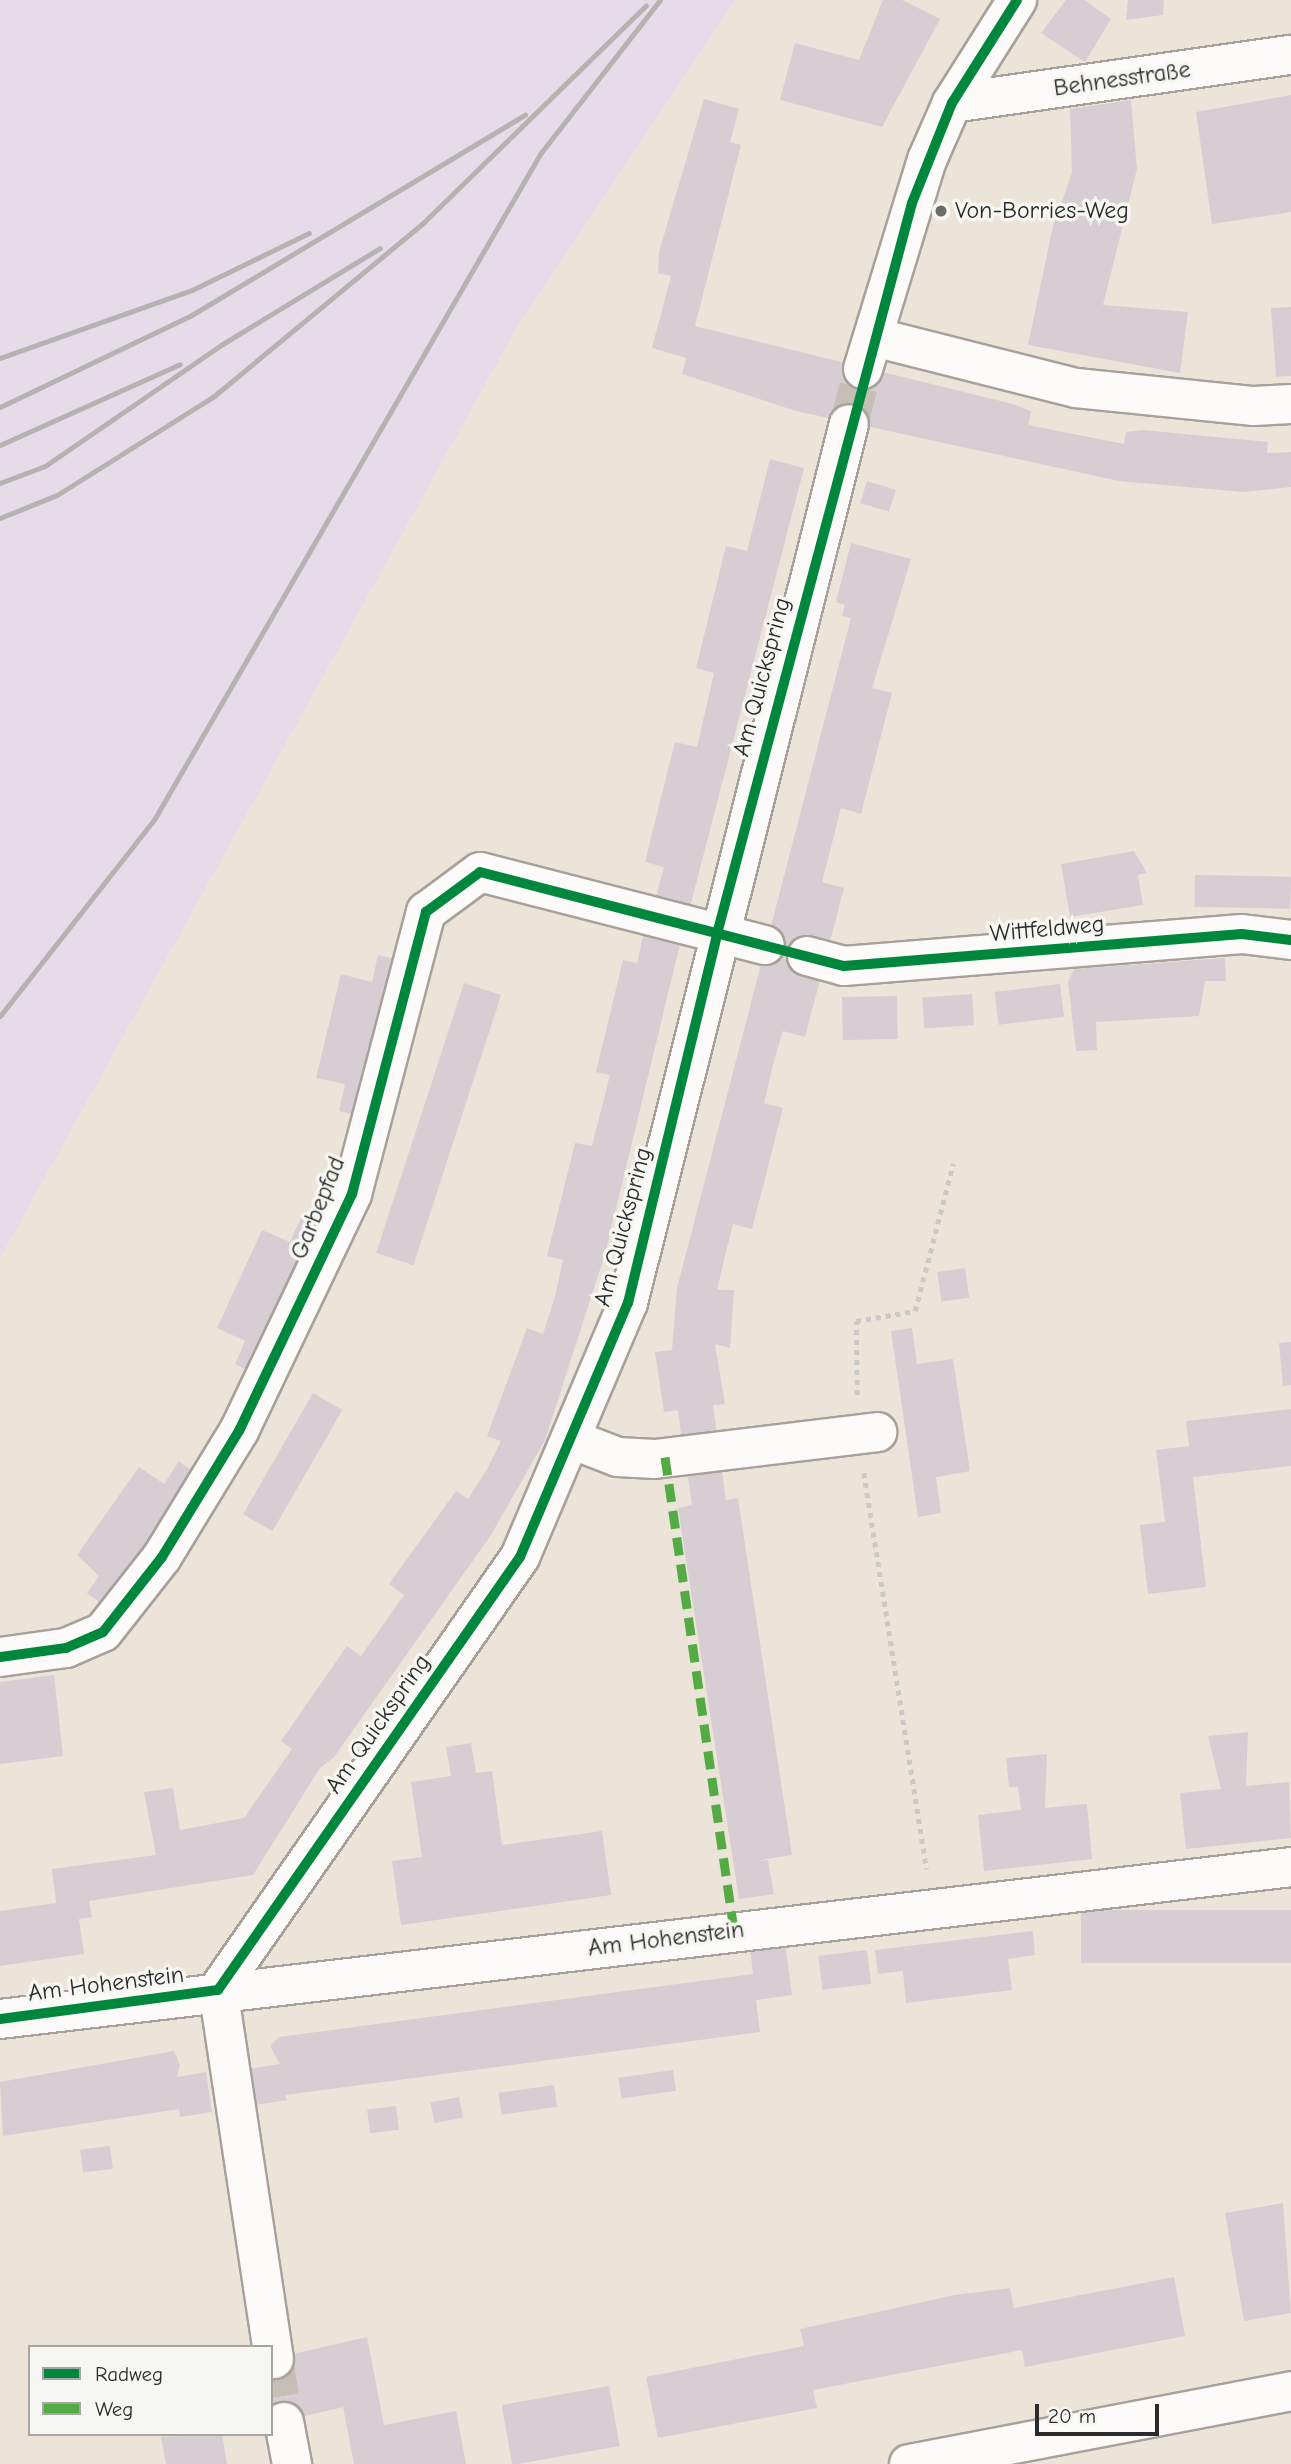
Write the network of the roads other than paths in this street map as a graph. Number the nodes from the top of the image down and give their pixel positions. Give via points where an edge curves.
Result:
1 (1017, 0) edge
2 (1291, 55) edge
3 (952, 103) junction
4 (1291, 404) edge
5 (849, 424) tunnel mouth
6 (718, 930) junction
7 (1291, 940) edge
8 (765, 944) dead end
9 (807, 956) dead end
10 (868, 1433) road end
11 (570, 1439) junction
12 (0, 1657) edge
13 (1291, 1867) edge
14 (218, 1990) junction
15 (0, 2019) edge
16 (272, 2345) edge
17 (273, 2351) edge
18 (274, 2358) dead end
19 (1291, 2391) edge
20 (284, 2422) tunnel mouth
21 (1073, 2449) edge
22 (292, 2464) edge
23 (909, 2464) edge

1 - 3 street
2 - 3 street, Behnesstraße
3 - 4 street via 912,203 868,353 1076,388 1254,406
5 - 6 street, Am Quickspring
6 - 8 street
6 - 11 street, Am Quickspring via 628,1303
6 - 12 street, Garbepfad via 480,873 426,912 352,1194 239,1431 162,1558 103,1632 66,1648
7 - 9 street, Wittfeldweg via 1242,934 844,967
10 - 11 street via 655,1458 618,1457
11 - 14 street, Am Quickspring via 520,1557
13 - 14 street, Am Hohenstein
14 - 15 street, Am Hohenstein
14 - 16 street
17 - 18 street
19 - 21 street
20 - 22 street
21 - 23 street

